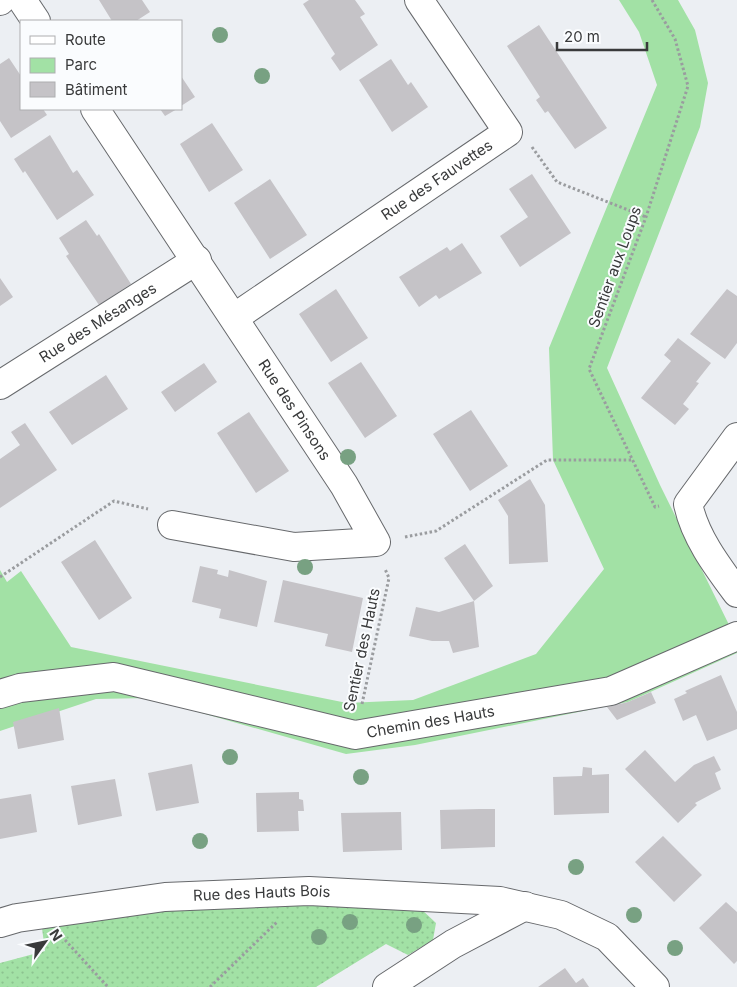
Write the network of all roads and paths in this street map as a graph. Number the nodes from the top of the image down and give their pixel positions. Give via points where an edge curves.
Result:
1 (22, 0) edge
2 (419, 0) edge
3 (652, 0) edge
4 (35, 20) edge
5 (96, 110) edge
6 (508, 132) junction
7 (646, 217) junction
8 (197, 260) junction
9 (235, 318) junction
10 (0, 385) edge
11 (737, 437) edge
12 (631, 460) junction
13 (688, 504) junction
14 (172, 525) joint
15 (376, 542) junction
16 (0, 577) edge
17 (737, 593) edge
18 (737, 636) edge
19 (0, 694) edge
20 (355, 736) junction
21 (308, 891) junction
22 (525, 906) junction
23 (40, 914) junction
24 (0, 924) edge
25 (108, 987) edge
26 (210, 987) edge
27 (386, 987) edge
28 (655, 987) edge

1 - 4 street
2 - 6 street, Rue des Fauvettes
3 - 7 path, Sentier aux Loups via 675,39 688,86
5 - 8 street, Rue des Pinsons
6 - 7 path via 524,136 557,182
6 - 9 street, Rue des Fauvettes
7 - 12 path, Sentier aux Loups via 589,369
8 - 9 street, Rue des Pinsons
8 - 10 street, Rue des Mésanges
9 - 15 street, Rue des Pinsons via 344,485
11 - 13 street
12 - 13 path, Sentier aux Loups via 655,507
12 - 15 path via 547,460 436,531
13 - 17 street via 692,524
14 - 15 street via 294,547
14 - 16 path via 172,514 114,501
15 - 20 path, Sentier des Hauts via 389,578
18 - 20 street, Chemin des Hauts via 611,691
19 - 20 street, Chemin des Hauts via 20,688 114,677
21 - 22 street, Rue des Hauts Bois via 500,901
21 - 23 street, Rue des Hauts Bois via 165,897
21 - 26 path
22 - 27 street via 453,944
22 - 28 street, Rue des Hauts Bois via 561,915 608,937
23 - 24 street, Rue des Hauts Bois
23 - 25 path

